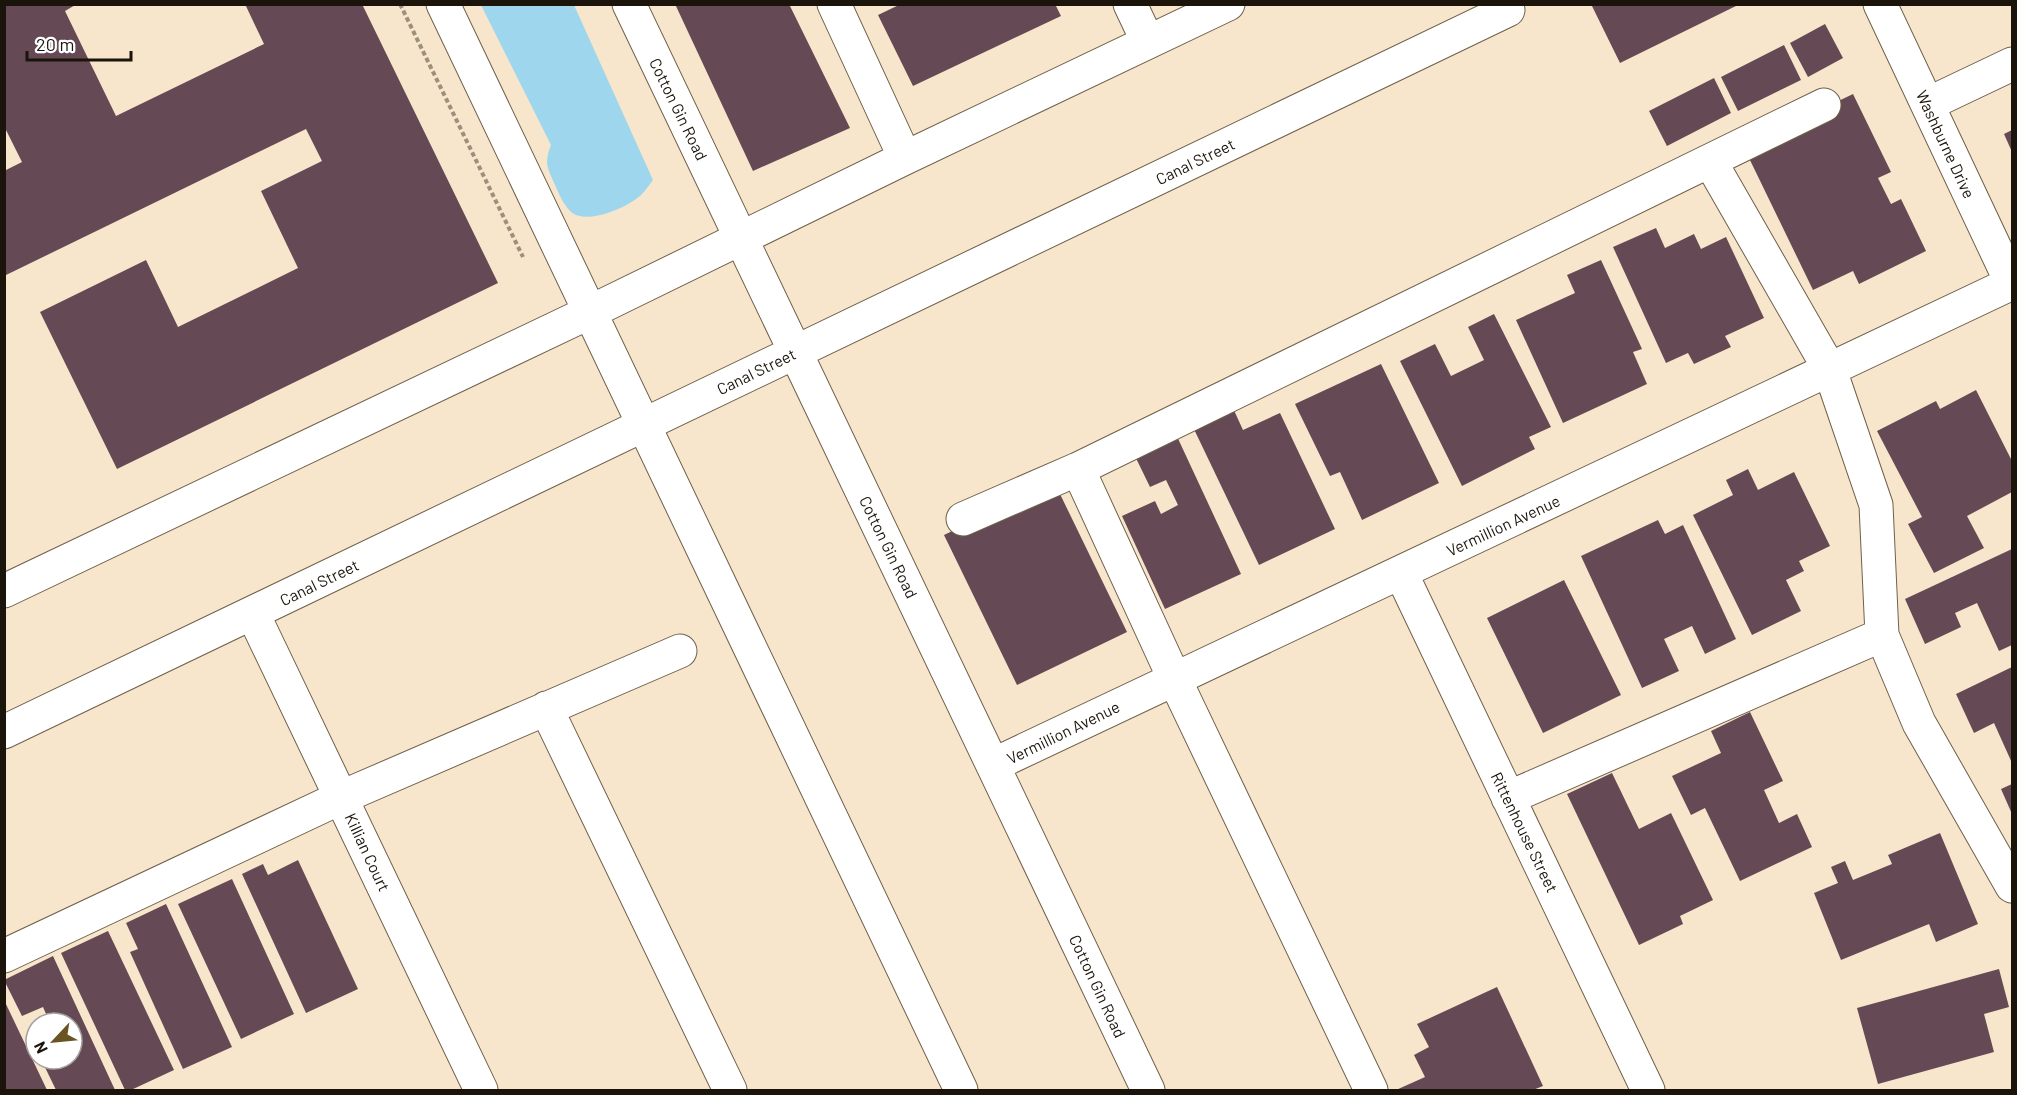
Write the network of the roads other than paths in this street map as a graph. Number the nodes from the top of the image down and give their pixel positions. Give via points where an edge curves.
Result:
1 (443, 4) edge
2 (629, 4) edge
3 (1130, 4) edge
4 (1228, 4) edge
5 (1880, 4) edge
6 (1507, 7) edge
7 (842, 8) edge
8 (1148, 42) junction
9 (2013, 64) edge
10 (1928, 104) junction
11 (1824, 105) dead end
12 (905, 158) junction
13 (1710, 161) junction
14 (742, 238) junction
15 (2012, 283) edge
16 (590, 312) junction
17 (795, 353) junction
18 (1830, 370) junction
19 (644, 425) junction
20 (1078, 469) junction
21 (963, 519) dead end
22 (1401, 573) junction
23 (4, 591) edge
24 (254, 614) junction
25 (1882, 635) junction
26 (680, 651) dead end
27 (1175, 680) junction
28 (546, 708) junction
29 (4, 732) edge
30 (993, 765) junction
31 (342, 797) junction
32 (1509, 798) junction
33 (2013, 886) edge
34 (4, 956) edge
35 (481, 1090) edge
36 (729, 1090) edge
37 (961, 1090) edge
38 (1148, 1090) edge
39 (1371, 1090) edge
40 (1648, 1090) edge

1 - 16 street
2 - 14 street, Cotton Gin Road
3 - 8 street
4 - 8 street
5 - 10 street, Washburne Drive
6 - 17 street, Canal Street
7 - 12 street
8 - 12 street
9 - 10 street
10 - 15 street, Washburne Drive
11 - 13 street
12 - 14 street
13 - 18 street
13 - 20 street
14 - 16 street
14 - 17 street, Cotton Gin Road
15 - 18 street, Vermillion Avenue
16 - 19 street
16 - 23 street
17 - 19 street, Canal Street
17 - 30 street, Cotton Gin Road
18 - 22 street, Vermillion Avenue
18 - 25 street via 1876,505
19 - 24 street, Canal Street
19 - 37 street
20 - 21 street
20 - 27 street
22 - 27 street, Vermillion Avenue
22 - 32 street, Rittenhouse Street
24 - 29 street, Canal Street
24 - 31 street, Killian Court
25 - 32 street
25 - 33 street via 1919,723
26 - 28 street
27 - 30 street, Vermillion Avenue
27 - 39 street
28 - 31 street
28 - 36 street
30 - 38 street, Cotton Gin Road
31 - 34 street
31 - 35 street, Killian Court
32 - 40 street, Rittenhouse Street

